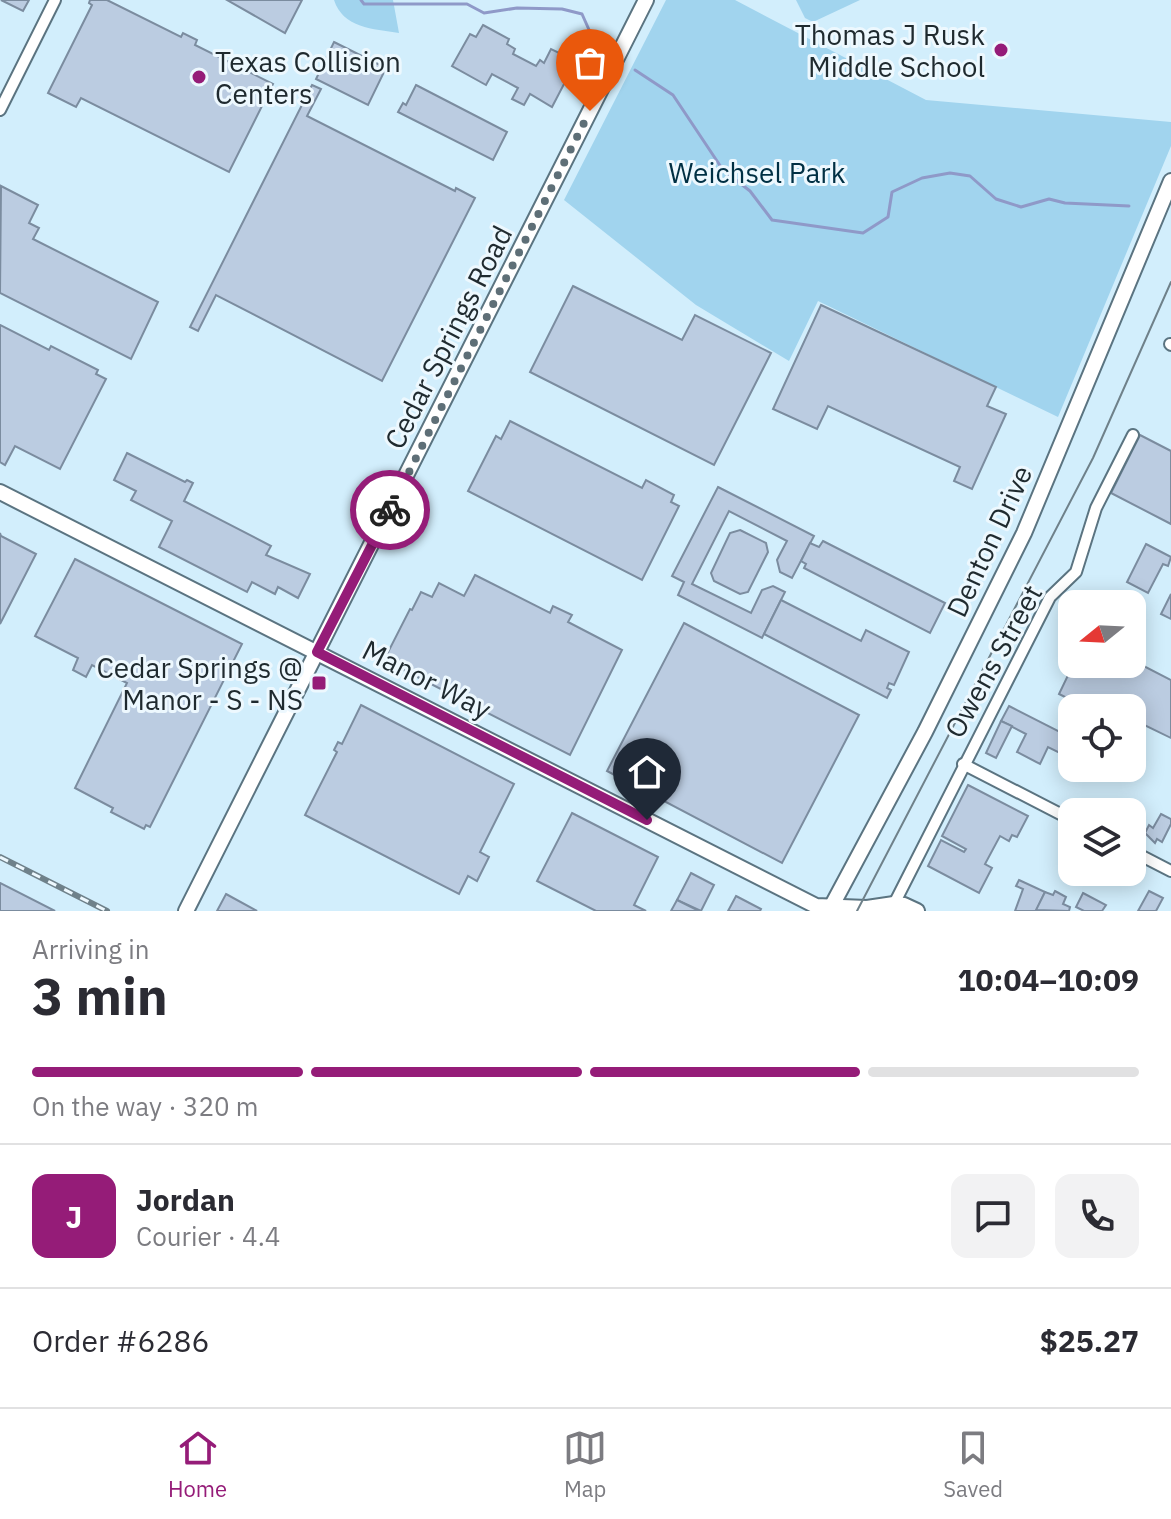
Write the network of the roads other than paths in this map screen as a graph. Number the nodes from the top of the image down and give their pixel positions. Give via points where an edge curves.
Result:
1 (55, 0) edge
2 (646, 0) edge
3 (0, 110) edge
4 (1171, 181) edge
5 (1133, 435) dead end
6 (0, 492) edge
7 (317, 652) junction
8 (963, 764) junction
9 (1058, 813) edge
10 (1146, 858) edge
11 (1171, 871) edge
12 (892, 908) edge
13 (831, 910) edge
14 (186, 911) edge
15 (917, 911) edge

1 - 3 street
2 - 7 main road, Cedar Springs Road
4 - 13 main road, Denton Drive via 1024,533
5 - 8 street, Owens Street via 1096,508 1076,572 1050,597
6 - 7 main road, Manor Way
7 - 13 main road, Manor Way
7 - 14 main road, Cedar Springs Road
8 - 9 street
8 - 12 street, Owens Street
10 - 11 street
12 - 13 main road, Manor Way via 841,905
12 - 15 main road, Manor Way via 904,905

